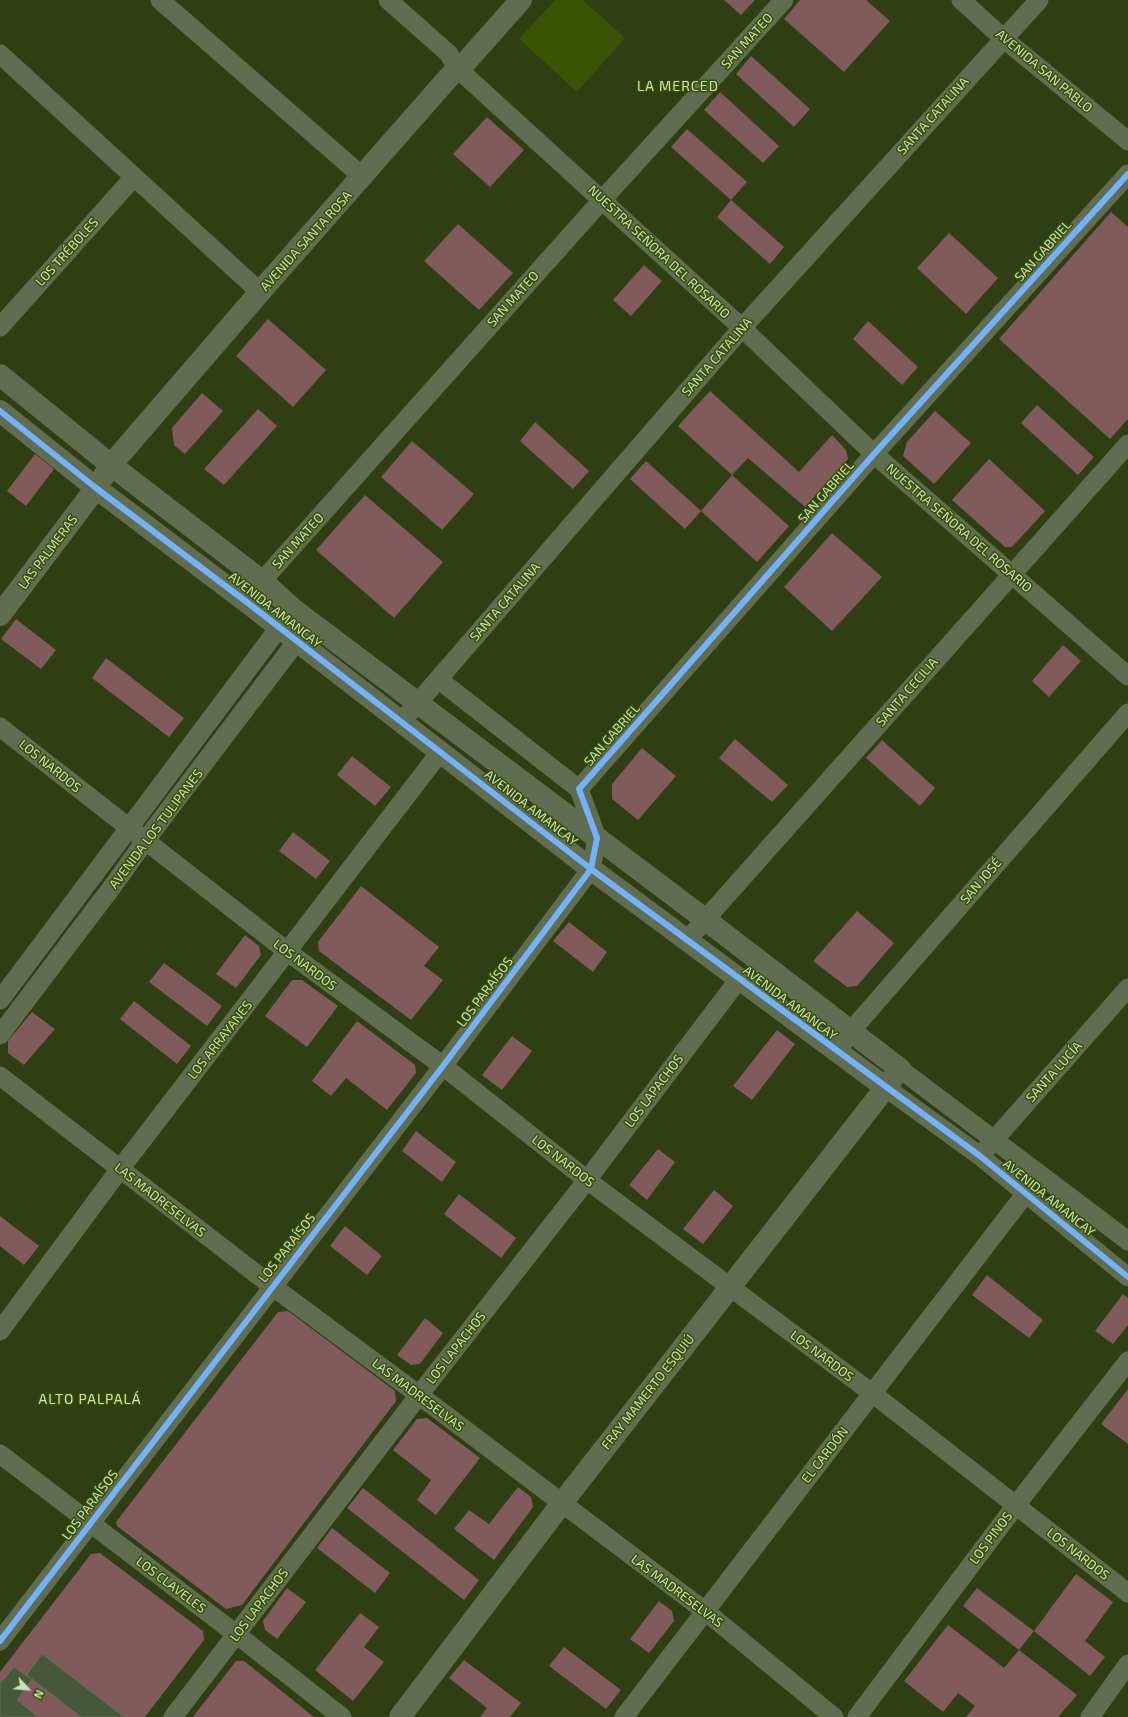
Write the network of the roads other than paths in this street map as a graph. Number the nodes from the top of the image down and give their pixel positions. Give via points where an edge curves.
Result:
1 (160, 0) edge
2 (388, 0) edge
3 (521, 0) edge
4 (784, 0) edge
5 (961, 0) edge
6 (1039, 0) edge
7 (1004, 39) junction
8 (0, 54) edge
9 (457, 68) junction
10 (1128, 141) edge
11 (1128, 174) edge
12 (134, 177) junction
13 (363, 177) junction
14 (602, 200) junction
15 (260, 292) junction
16 (0, 327) edge
17 (742, 328) junction
18 (0, 376) edge
19 (0, 411) edge
20 (1128, 444) edge
21 (874, 454) junction
22 (111, 465) junction
23 (96, 488) junction
24 (1012, 574) junction
25 (262, 581) junction
26 (248, 602) junction
27 (294, 609) junction
28 (0, 615) edge
29 (311, 622) junction
30 (279, 628) junction
31 (298, 642) junction
32 (1128, 676) edge
33 (438, 679) junction
34 (417, 702) junction
35 (1128, 713) edge
36 (402, 721) junction
37 (0, 727) edge
38 (441, 751) junction
39 (579, 789) junction
40 (128, 828) junction
41 (597, 838) junction
42 (145, 841) junction
43 (591, 869) junction
44 (706, 920) junction
45 (688, 940) junction
46 (288, 952) junction
47 (739, 979) junction
48 (1128, 988) edge
49 (0, 1000) edge
50 (850, 1032) junction
51 (0, 1035) edge
52 (837, 1052) junction
53 (443, 1066) junction
54 (900, 1070) junction
55 (0, 1076) edge
56 (885, 1087) junction
57 (994, 1140) junction
58 (980, 1156) junction
59 (120, 1169) junction
60 (587, 1180) junction
61 (1026, 1193) junction
62 (1128, 1241) edge
63 (1125, 1268) edge
64 (272, 1286) junction
65 (730, 1287) junction
66 (0, 1331) edge
67 (1128, 1361) edge
68 (872, 1393) junction
69 (419, 1395) junction
70 (0, 1454) edge
71 (562, 1503) junction
72 (1016, 1505) junction
73 (90, 1523) junction
74 (1128, 1594) edge
75 (705, 1611) junction
76 (236, 1634) junction
77 (0, 1641) edge
78 (1128, 1664) edge
79 (173, 1717) edge
80 (342, 1717) edge
81 (400, 1717) edge
82 (624, 1717) edge
83 (834, 1717) edge
84 (857, 1717) edge
85 (1090, 1717) edge

1 - 13 street
2 - 9 street, NUESTRA SEÑORA DEL ROSARIO via 449,54
3 - 9 street, AVENIDA SANTA ROSA via 465,63
4 - 14 street, SAN MATEO
5 - 7 street, AVENIDA SAN PABLO
6 - 7 street, SANTA CATALINA
7 - 10 street, AVENIDA SAN PABLO
7 - 17 street, SANTA CATALINA
8 - 12 street
9 - 13 street, AVENIDA SANTA ROSA
9 - 14 street, NUESTRA SEÑORA DEL ROSARIO
11 - 21 street, SAN GABRIEL
12 - 15 street
12 - 16 street, LOS TRÉBOLES
13 - 15 street, AVENIDA SANTA ROSA
14 - 17 street, NUESTRA SEÑORA DEL ROSARIO
14 - 25 street, SAN MATEO
15 - 22 street, AVENIDA SANTA ROSA
17 - 21 street, NUESTRA SEÑORA DEL ROSARIO
17 - 33 street, SANTA CATALINA
18 - 22 street, AVENIDA AMANCAY
19 - 23 street, AVENIDA AMANCAY
20 - 24 street, SANTA CECILIA
21 - 24 street, NUESTRA SEÑORA DEL ROSARIO
21 - 39 street, SAN GABRIEL
22 - 23 street, AVENIDA SANTA ROSA
22 - 25 street, AVENIDA AMANCAY
23 - 26 street, AVENIDA AMANCAY
23 - 28 street, LAS PALMERAS
24 - 32 street, NUESTRA SEÑORA DEL ROSARIO
24 - 44 street, SANTA CECILIA
25 - 26 street, SAN MATEO
25 - 27 street, AVENIDA AMANCAY
26 - 30 street, AVENIDA AMANCAY
27 - 29 street, AVENIDA AMANCAY
27 - 30 street, AVENIDA LOS TULIPANES
29 - 31 street, AVENIDA LOS TULIPANES
29 - 34 street, AVENIDA AMANCAY
30 - 31 street, AVENIDA AMANCAY
30 - 40 street, AVENIDA LOS TULIPANES
31 - 36 street, AVENIDA AMANCAY
31 - 42 street, AVENIDA LOS TULIPANES
33 - 34 street, SANTA CATALINA
33 - 39 street
34 - 36 street, SANTA CATALINA
34 - 41 street, AVENIDA AMANCAY
35 - 50 street, SAN JOSÉ
36 - 38 street, AVENIDA AMANCAY
37 - 40 street, LOS NARDOS
38 - 43 street, AVENIDA AMANCAY
38 - 46 street, LOS ARRAYANES
39 - 41 street
40 - 42 street, LOS NARDOS
40 - 49 street, AVENIDA LOS TULIPANES
41 - 43 street
41 - 44 street, AVENIDA AMANCAY
42 - 46 street, LOS NARDOS
42 - 51 street, AVENIDA LOS TULIPANES
43 - 45 street, AVENIDA AMANCAY
43 - 53 street, LOS PARAÍSOS
44 - 45 street, SANTA CECILIA
44 - 50 street, AVENIDA AMANCAY
45 - 47 street, AVENIDA AMANCAY
46 - 53 street, LOS NARDOS
46 - 59 street, LOS ARRAYANES
47 - 52 street, AVENIDA AMANCAY
47 - 60 street, LOS LAPACHOS
48 - 57 street, SANTA LUCÍA
50 - 52 street, SAN JOSÉ
50 - 54 street, AVENIDA AMANCAY
52 - 56 street, AVENIDA AMANCAY
53 - 60 street, LOS NARDOS
53 - 64 street, LOS PARAÍSOS
54 - 56 street, FRAY MAMERTO ESQUIÚ
54 - 57 street, AVENIDA AMANCAY
55 - 59 street, LAS MADRESELVAS
56 - 58 street, AVENIDA AMANCAY
56 - 65 street, FRAY MAMERTO ESQUIÚ
57 - 58 street, SANTA LUCÍA
57 - 62 street, AVENIDA AMANCAY
58 - 61 street, AVENIDA AMANCAY
59 - 64 street, LAS MADRESELVAS
59 - 66 street, LOS ARRAYANES
60 - 65 street, LOS NARDOS
60 - 69 street, LOS LAPACHOS
61 - 63 street, AVENIDA AMANCAY
61 - 68 street, EL CARDÓN
64 - 69 street, LAS MADRESELVAS
64 - 73 street, LOS PARAÍSOS
65 - 68 street, LOS NARDOS
65 - 71 street, FRAY MAMERTO ESQUIÚ
67 - 72 street, LOS PINOS
68 - 72 street, LOS NARDOS
68 - 75 street, EL CARDÓN
69 - 71 street, LAS MADRESELVAS
69 - 76 street, LOS LAPACHOS
70 - 73 street, LOS CLAVELES
71 - 75 street, LAS MADRESELVAS
71 - 81 street, FRAY MAMERTO ESQUIÚ
72 - 74 street, LOS NARDOS
72 - 84 street, LOS PINOS
73 - 76 street, LOS CLAVELES
73 - 77 street, LOS PARAÍSOS
75 - 82 street, EL CARDÓN
75 - 83 street, LAS MADRESELVAS
76 - 79 street, LOS LAPACHOS
76 - 80 street, LOS CLAVELES
78 - 85 street

